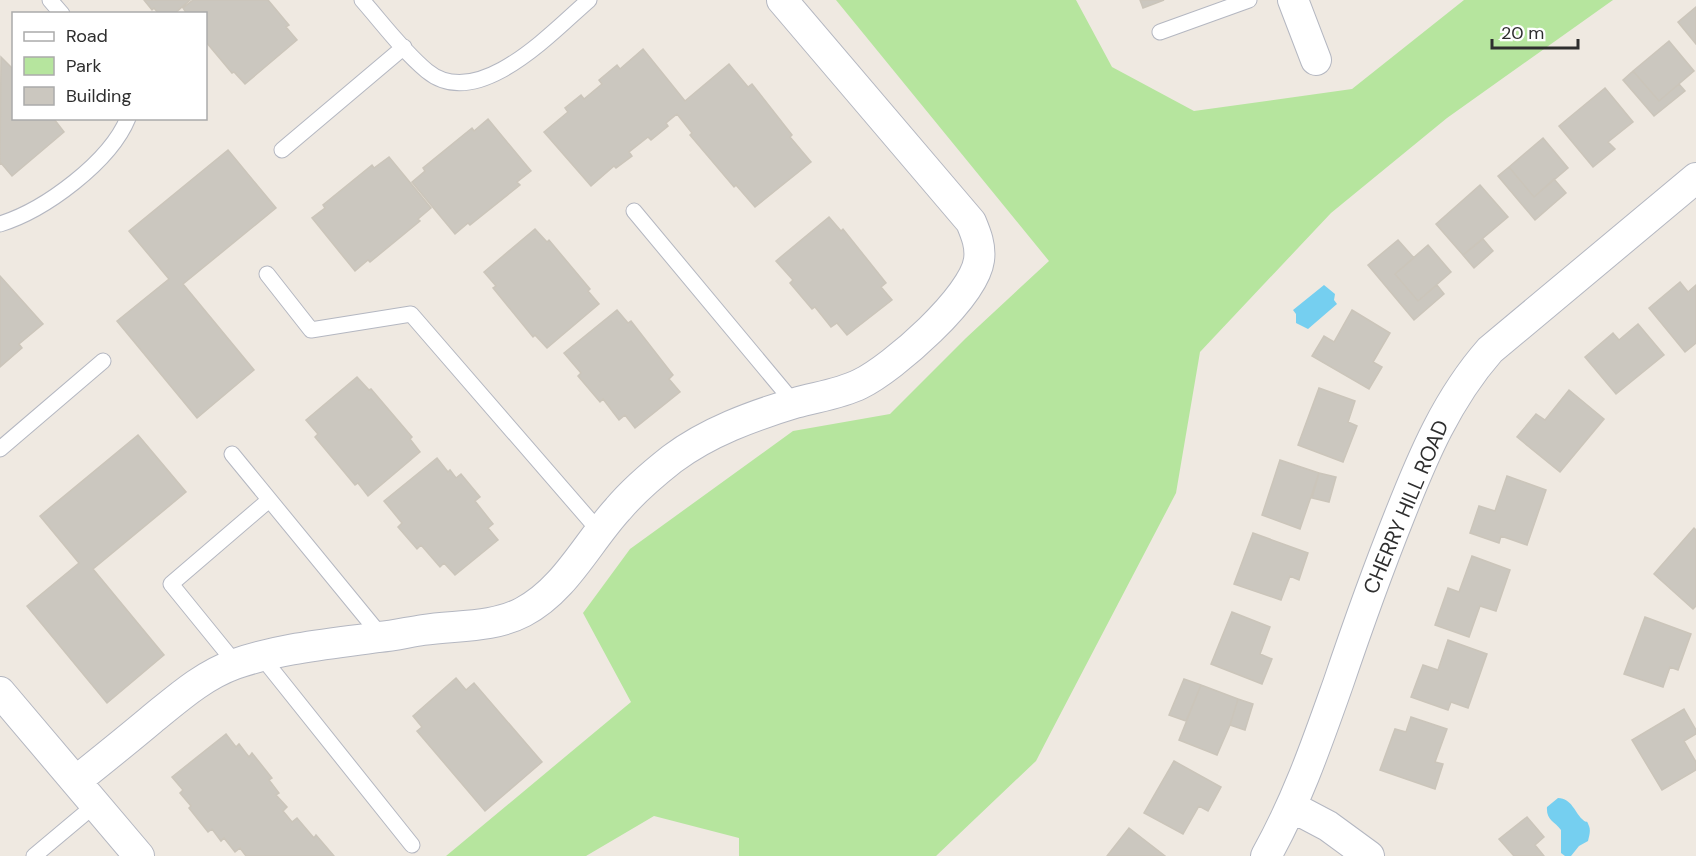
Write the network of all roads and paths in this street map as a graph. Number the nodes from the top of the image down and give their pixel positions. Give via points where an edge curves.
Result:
1 (50, 0) edge
2 (362, 0) edge
3 (589, 0) edge
4 (782, 0) edge
5 (1250, 0) edge
6 (1293, 0) edge
7 (60, 12) edge
8 (1160, 32) dead end
9 (404, 47) junction
10 (1316, 60) dead end
11 (127, 120) edge
12 (282, 150) dead end
13 (1696, 178) edge
14 (634, 211) dead end
15 (0, 224) edge
16 (267, 274) dead end
17 (103, 361) dead end
18 (794, 403) junction
19 (0, 449) edge
20 (232, 454) dead end
21 (269, 500) junction
22 (600, 532) junction
23 (382, 637) junction
24 (248, 660) junction
25 (0, 692) edge
26 (76, 781) junction
27 (96, 804) junction
28 (1292, 807) junction
29 (412, 844) dead end
30 (34, 856) edge
31 (139, 856) edge
32 (1266, 856) edge
33 (1369, 856) edge

1 - 7 lane
2 - 9 lane
3 - 9 lane via 508,67 490,77 452,84 429,72
4 - 18 street via 971,222 978,240 979,261 970,283 955,303 883,371 858,385
5 - 8 lane
6 - 10 street
9 - 12 lane
11 - 15 lane via 105,155 50,200 20,218
13 - 28 street, CHERRY HILL ROAD via 1490,350 1462,383 1423,456
14 - 18 lane
16 - 22 lane via 311,330 411,314
17 - 19 lane
18 - 22 street via 734,424 694,445 644,482
20 - 21 lane
21 - 23 lane
21 - 24 lane via 171,584
22 - 23 street via 557,586 520,614
23 - 24 street via 304,646
24 - 26 street via 213,673 191,687
24 - 29 lane
25 - 26 street
26 - 27 street
27 - 30 lane
27 - 31 street
28 - 32 street, CHERRY HILL ROAD
28 - 33 street via 1328,826

